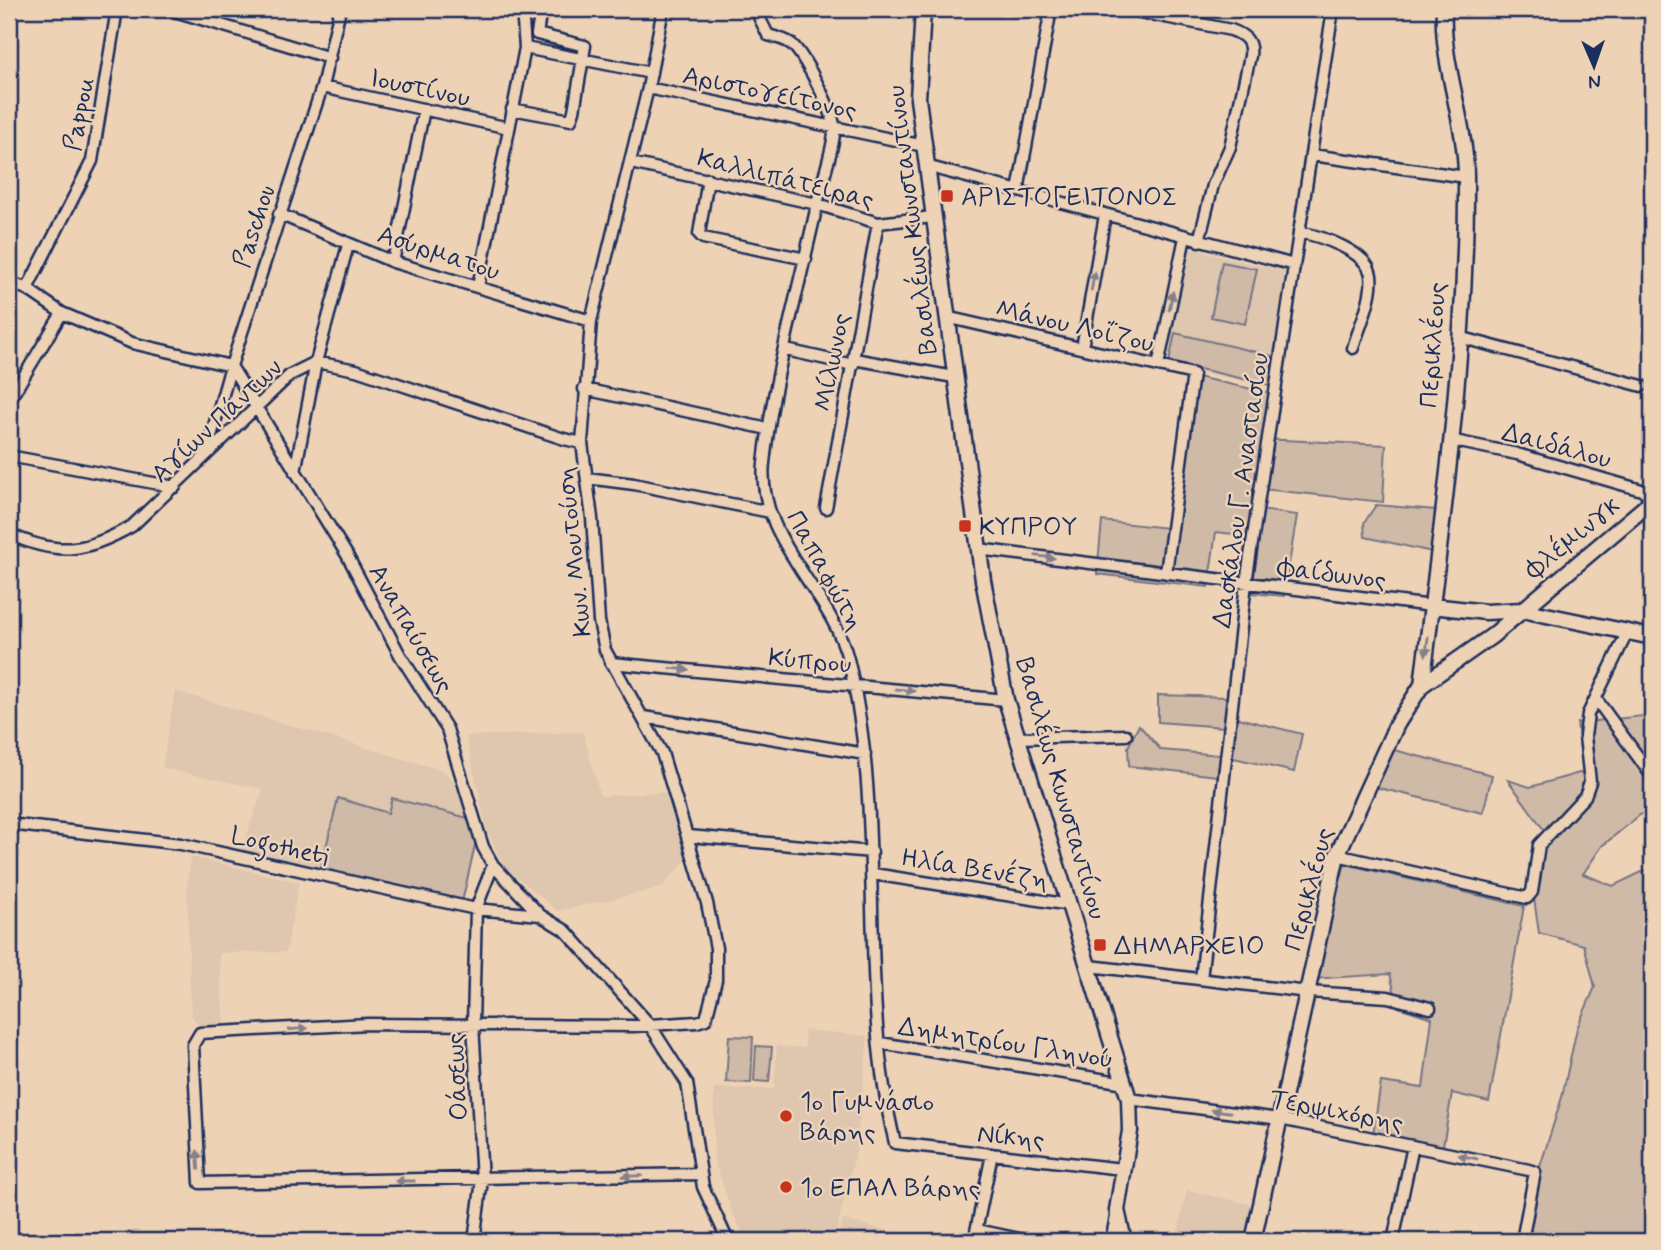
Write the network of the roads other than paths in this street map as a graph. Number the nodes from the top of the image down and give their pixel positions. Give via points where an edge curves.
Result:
1 (117, 9) edge
2 (168, 9) edge
3 (340, 9) edge
4 (522, 9) edge
5 (541, 9) edge
6 (663, 9) edge
7 (760, 9) edge
8 (923, 9) edge
9 (1051, 9) edge
10 (1124, 9) edge
11 (1334, 9) edge
12 (1444, 9) edge
13 (525, 48) junction
14 (330, 58) junction
15 (584, 60) junction
16 (651, 73) junction
17 (322, 87) junction
18 (648, 88) junction
19 (425, 109) junction
20 (512, 109) junction
21 (835, 126) junction
22 (509, 128) junction
23 (924, 146) junction
24 (1312, 155) junction
25 (631, 163) junction
26 (926, 166) junction
27 (1466, 177) junction
28 (708, 180) junction
29 (1018, 191) junction
30 (817, 204) junction
31 (279, 214) junction
32 (1105, 215) junction
33 (933, 217) junction
34 (878, 223) junction
35 (1299, 232) junction
36 (1185, 237) junction
37 (1199, 241) junction
38 (348, 245) junction
39 (806, 259) junction
40 (393, 262) junction
41 (1294, 265) junction
42 (9, 282) edge
43 (478, 287) junction
44 (27, 289) junction
45 (62, 313) junction
46 (946, 317) junction
47 (591, 321) junction
48 (1459, 337) junction
49 (1082, 348) junction
50 (1353, 348) dead end
51 (786, 350) junction
52 (316, 362) junction
53 (854, 362) junction
54 (231, 366) junction
55 (1158, 366) junction
56 (954, 377) junction
57 (1642, 386) dead end
58 (584, 389) junction
59 (9, 401) edge
60 (255, 408) junction
61 (768, 429) junction
62 (1450, 440) junction
63 (582, 443) junction
64 (9, 456) edge
65 (205, 457) junction
66 (295, 472) junction
67 (587, 478) junction
68 (175, 487) junction
69 (1652, 493) edge
70 (1652, 501) edge
71 (826, 508) dead end
72 (770, 512) junction
73 (9, 534) edge
74 (978, 549) junction
75 (1166, 573) junction
76 (1246, 583) junction
77 (1432, 606) junction
78 (1522, 610) junction
79 (1486, 612) junction
80 (1627, 633) junction
81 (1492, 636) junction
82 (1652, 637) edge
83 (611, 663) junction
84 (854, 685) junction
85 (1422, 685) junction
86 (1596, 699) junction
87 (1006, 700) junction
88 (645, 717) junction
89 (1126, 735) dead end
90 (1018, 738) junction
91 (865, 754) junction
92 (1652, 776) edge
93 (9, 824) edge
94 (688, 836) junction
95 (872, 852) junction
96 (1336, 855) junction
97 (493, 865) junction
98 (873, 874) junction
99 (1070, 905) junction
100 (476, 909) junction
101 (540, 915) junction
102 (1090, 966) junction
103 (1201, 979) junction
104 (1308, 992) junction
105 (1430, 1008) dead end
106 (473, 1024) junction
107 (650, 1026) junction
108 (880, 1043) junction
109 (1125, 1083) junction
110 (1129, 1099) junction
111 (1280, 1119) junction
112 (895, 1143) joint
113 (1413, 1146) junction
114 (992, 1154) junction
115 (1122, 1169) junction
116 (701, 1174) junction
117 (482, 1180) junction
118 (1117, 1210) junction
119 (977, 1230) junction
120 (474, 1241) edge
121 (728, 1241) edge
122 (974, 1241) edge
123 (1029, 1241) edge
124 (1111, 1241) edge
125 (1124, 1241) edge
126 (1253, 1241) edge
127 (1393, 1241) edge
128 (1522, 1241) edge

1 - 44 street via 92,161
2 - 14 street
3 - 14 street, Paschou
4 - 13 street
5 - 15 street via 537,34 585,46
6 - 16 street, Κων. Μουτούση
7 - 21 street via 768,34 792,44
8 - 23 street, Βασιλέως Κωνσταντίνου via 918,99
9 - 29 street
10 - 37 street via 1231,30 1250,44 1230,147 1213,185
11 - 24 street, Δασκάλου Γ. Αναστασίου
12 - 27 street, Περικλέους
13 - 15 street
13 - 20 street
14 - 17 street, Paschou
15 - 16 street
15 - 20 street via 571,120
16 - 18 street, Κων. Μουτούση
17 - 19 street, Ιουστίνου
17 - 31 street, Paschou
18 - 21 street, Αριστογείτονος
18 - 25 street, Κων. Μουτούση
19 - 22 street, Ιουστίνου
19 - 40 street
20 - 22 street
21 - 23 street, Αριστογείτονος
21 - 30 street, Παπαφώτη
22 - 43 street
23 - 26 street, Βασιλέως Κωνσταντίνου
24 - 27 street
24 - 35 street, Δασκάλου Γ. Αναστασίου
25 - 28 street, Καλλιπάτειρας
25 - 47 street, Κων. Μουτούση
26 - 29 street
26 - 33 street, Βασιλέως Κωνσταντίνου
27 - 48 street, Περικλέους
28 - 30 street, Καλλιπάτειρας
28 - 39 street via 699,234
29 - 32 street
30 - 34 street, Καλλιπάτειρας
30 - 39 street, Παπαφώτη
31 - 38 street, Ασύρματου
31 - 54 street, Paschou
32 - 36 street
49 -> 32 street
33 - 34 street, Καλλιπάτειρας
33 - 46 street, Βασιλέως Κωνσταντίνου
34 - 53 street, Μίλωνος
35 - 41 street, Δασκάλου Γ. Αναστασίου
35 - 50 street via 1352,252 1369,268 1371,281
36 - 37 street
55 -> 36 street
37 - 41 street
38 - 40 street, Ασύρματου
38 - 52 street
39 - 51 street, Παπαφώτη
40 - 43 street, Ασύρματου
41 - 76 street, Δασκάλου Γ. Αναστασίου
42 - 44 street
43 - 47 street, Ασύρματου
44 - 45 street
45 - 54 street via 132,343
45 - 59 street
46 - 49 street, Μάνου Λοΐζου
46 - 56 street, Βασιλέως Κωνσταντίνου
47 - 58 street, Κων. Μουτούση
48 - 57 street
48 - 62 street, Περικλέους
49 - 55 street, Μάνου Λοΐζου
51 - 53 street
51 - 61 street, Παπαφώτη
52 - 60 street, Αγίων Πάντων via 290,375
52 - 63 street, Αγίων Πάντων via 356,370
52 - 66 street
53 - 56 street
53 - 71 street, Μίλωνος
54 - 60 street, Αναπαύσεως
54 - 65 street, Paschou
55 - 75 street, Μάνου Λοΐζου via 1194,374
56 - 74 street, Βασιλέως Κωνσταντίνου
58 - 61 street
58 - 63 street, Κων. Μουτούση
60 - 65 street, Αγίων Πάντων
60 - 66 street, Αναπαύσεως
61 - 72 street, Παπαφώτη via 763,467
62 - 69 street, Δαιδάλου
62 - 77 street, Περικλέους
63 - 67 street, Κων. Μουτούση
64 - 68 street
65 - 68 street, Αγίων Πάντων
66 - 97 street, Αναπαύσεως via 447,729 483,847
67 - 72 street
67 - 83 street, Κων. Μουτούση via 599,621
68 - 73 street, Αγίων Πάντων via 132,526 101,544 72,550 36,546
70 - 78 street, Φλέμινγκ
72 - 84 street, Παπαφώτη via 842,634
74 -> 75 street, Φαίδωνος
74 - 87 street, Βασιλέως Κωνσταντίνου
75 - 76 street, Φαίδωνος
76 - 77 street, Φαίδωνος
76 - 103 street, Δασκάλου Γ. Αναστασίου
77 - 79 street
77 -> 85 street, Περικλέους
78 - 79 street
78 - 80 street
78 - 81 street, Περικλέους
79 - 81 street
80 - 82 street
80 - 86 street
81 - 85 street, Περικλέους
83 -> 84 street, Κύπρου
83 - 88 street, Κων. Μουτούση
84 -> 87 street, Κύπρου
84 - 91 street, Παπαφώτη
85 - 96 street, Περικλέους via 1369,779
86 - 92 street
86 - 96 street via 1585,736 1590,782 1585,796 1539,845 1532,892 1527,898
87 - 90 street, Βασιλέως Κωνσταντίνου
88 - 91 street
88 - 94 street, Κων. Μουτούση via 662,753
89 - 90 street
90 - 99 street, Βασιλέως Κωνσταντίνου
91 - 95 street, Παπαφώτη
93 - 100 street, Logotheti via 181,844
94 - 95 street
94 - 107 street, Κων. Μουτούση via 716,948 712,1000 706,1018 697,1023
95 - 98 street, Παπαφώτη
96 - 104 street, Περικλέους
97 - 100 street, Οάσεως
97 - 101 street, Αναπαύσεως
98 - 99 street, Ηλία Βενέζη
98 - 108 street, Παπαφώτη
99 - 102 street, Βασιλέως Κωνσταντίνου
100 - 101 street, Logotheti
100 - 106 street, Οάσεως
101 - 107 street, Αναπαύσεως via 566,931
102 - 103 street
102 - 109 street, Βασιλέως Κωνσταντίνου
103 - 104 street
104 - 105 street via 1388,997
104 - 111 street, Περικλέους
106 - 107 street
106 - 117 street, Οάσεως
117 -> 106 street via 200,1183 198,1168 193,1045 200,1033
107 - 116 street, Αναπαύσεως via 687,1083
108 - 109 street, Δημητρίου Γληνού
108 - 112 street, Παπαφώτη
109 - 110 street, Βασιλέως Κωνσταντίνου
111 -> 110 street, Τερψιχόρης
110 - 115 street, Βασιλέως Κωνσταντίνου via 1130,1130
111 - 113 street, Τερψιχόρης
111 - 126 street, Περικλέους
112 - 114 street, Νίκης
113 - 127 street
128 -> 113 street, Τερψιχόρης via 1535,1172
114 - 115 street, Νίκης
114 - 119 street
115 - 118 street, Βασιλέως Κωνσταντίνου
116 -> 117 street
116 - 121 street, Αναπαύσεως
117 - 120 street, Οάσεως
118 - 124 street
118 - 125 street, Βασιλέως Κωνσταντίνου
119 - 122 street
119 - 123 street

